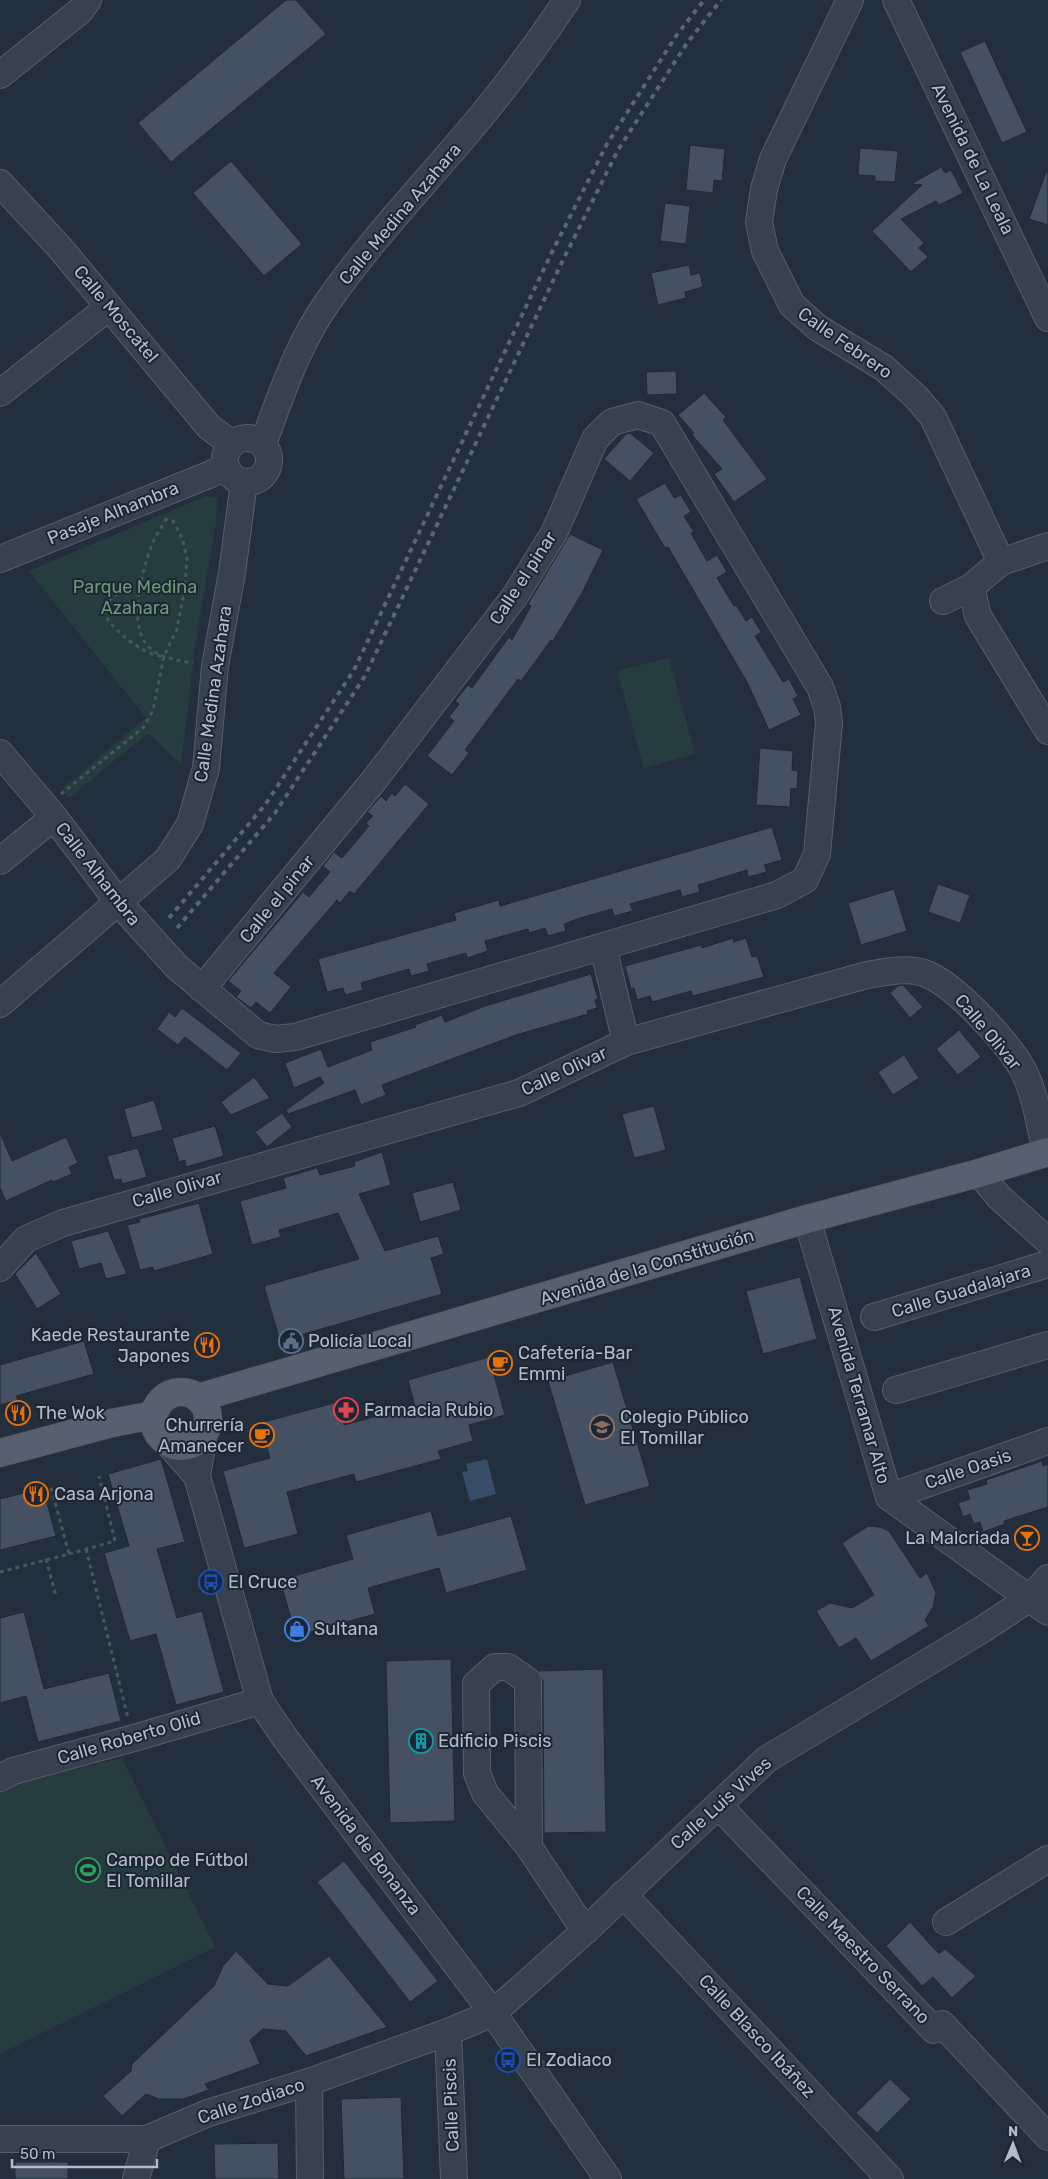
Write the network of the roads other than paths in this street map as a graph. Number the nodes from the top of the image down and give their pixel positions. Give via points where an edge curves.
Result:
1 (88, 0) edge
2 (568, 0) edge
3 (850, 0) edge
4 (896, 0) edge
5 (0, 74) edge
6 (0, 183) edge
7 (1038, 270) edge
8 (109, 306) junction
9 (1048, 318) edge
10 (0, 393) edge
11 (263, 444) junction
12 (234, 464) junction
13 (1048, 546) edge
14 (0, 559) edge
15 (1002, 562) junction
16 (971, 587) junction
17 (943, 601) dead end
18 (1048, 731) edge
19 (0, 753) edge
20 (50, 812) junction
21 (0, 861) edge
22 (119, 903) junction
23 (603, 947) junction
24 (202, 989) junction
25 (0, 1004) edge
26 (626, 1042) junction
27 (1047, 1153) edge
28 (979, 1173) junction
29 (808, 1219) junction
30 (1048, 1241) edge
31 (1048, 1264) edge
32 (0, 1268) edge
33 (874, 1317) dead end
34 (1048, 1345) edge
35 (896, 1390) dead end
36 (203, 1417) junction
37 (160, 1430) junction
38 (1048, 1441) edge
39 (0, 1453) edge
40 (197, 1476) junction
41 (889, 1497) junction
42 (1048, 1578) edge
43 (1039, 1605) edge
44 (260, 1700) junction
45 (0, 1778) edge
46 (718, 1805) junction
47 (529, 1847) junction
48 (1048, 1859) edge
49 (623, 1894) junction
50 (946, 1922) dead end
51 (584, 1931) junction
52 (493, 2012) junction
53 (448, 2032) junction
54 (308, 2082) junction
55 (1048, 2138) edge
56 (0, 2139) edge
57 (147, 2139) junction
58 (136, 2179) edge
59 (310, 2179) edge
60 (454, 2179) edge
61 (608, 2179) edge
62 (890, 2179) edge

1 - 5 street via 80,11
2 - 11 street, Calle Medina Azahara via 470,130 396,214 328,301 291,369
3 - 15 street, Calle Febrero via 773,159 759,222 765,252 792,305 818,328 884,368 933,417
4 - 7 street, Avenida de La Leala
6 - 8 street, Calle Moscatel
7 - 9 street, Avenida de La Leala
8 - 10 street
8 - 12 street, Calle Moscatel via 209,427
11 - 12 street via 244,438
11 - 12 street via 269,456 267,470 257,480
12 - 14 street, Pasaje Alhambra
12 - 22 street, Calle Medina Azahara via 232,573 215,666 206,768 190,824 168,859
13 - 15 street
15 - 16 street
16 - 17 street
16 - 18 street via 978,616
19 - 20 street, Calle Alhambra
20 - 21 street
20 - 22 street, Calle Alhambra
22 - 24 street, Calle Alhambra via 177,967
22 - 25 street, Calle Medina Azahara
23 - 24 street, Calle el pinar via 295,1037 275,1039 258,1036
23 - 24 street, Calle el pinar via 777,895 805,880 817,854 828,723 820,687 667,431 662,423 638,415 612,422 594,439 554,533 515,596 375,779
23 - 26 street
26 - 27 street, Calle Olivar via 867,975 891,970 923,973 952,989 974,1009 1022,1069
26 - 32 street, Calle Olivar via 519,1093 62,1223 26,1240
27 - 28 main road, Avenida de la Constitución
28 - 29 main road, Avenida de la Constitución
28 - 30 street
29 - 36 main road, Avenida de la Constitución via 247,1385
29 - 41 street, Avenida Terramar Alto
31 - 33 street, Calle Guadalajara
34 - 35 street
36 - 37 main road via 189,1445 177,1446
36 - 37 main road via 190,1394 171,1394 157,1406
36 - 40 street, Avenida de Bonanza
37 - 39 main road via 112,1423
37 - 40 street, Avenida de Bonanza
38 - 41 street, Calle Oasis
40 - 44 street, Avenida de Bonanza
41 - 43 street, Avenida Terramar Alto
42 - 43 street, Calle Luis Vives
43 - 46 street, Calle Luis Vives via 983,1629 767,1759
44 - 45 street, Calle Roberto Olid via 13,1771
44 - 52 street, Avenida de Bonanza via 285,1738
46 - 49 street, Calle Luis Vives
46 - 55 street, Calle Maestro Serrano via 934,2030 942,2024
47 - 47 street via 528,1681 508,1667 495,1667 476,1684 477,1773 486,1793
47 - 51 street
48 - 50 street
49 - 51 street, Calle Luis Vives
49 - 62 street, Calle Blasco Ibáñez
51 - 52 street, Calle Luis Vives
52 - 53 street, Calle Zodiaco
52 - 61 street, Avenida de Bonanza
53 - 54 street, Calle Zodiaco
53 - 60 street, Calle Piscis
54 - 57 street, Calle Zodiaco via 208,2113
54 - 59 street
56 - 57 street, Calle Zodiaco
57 - 58 street

